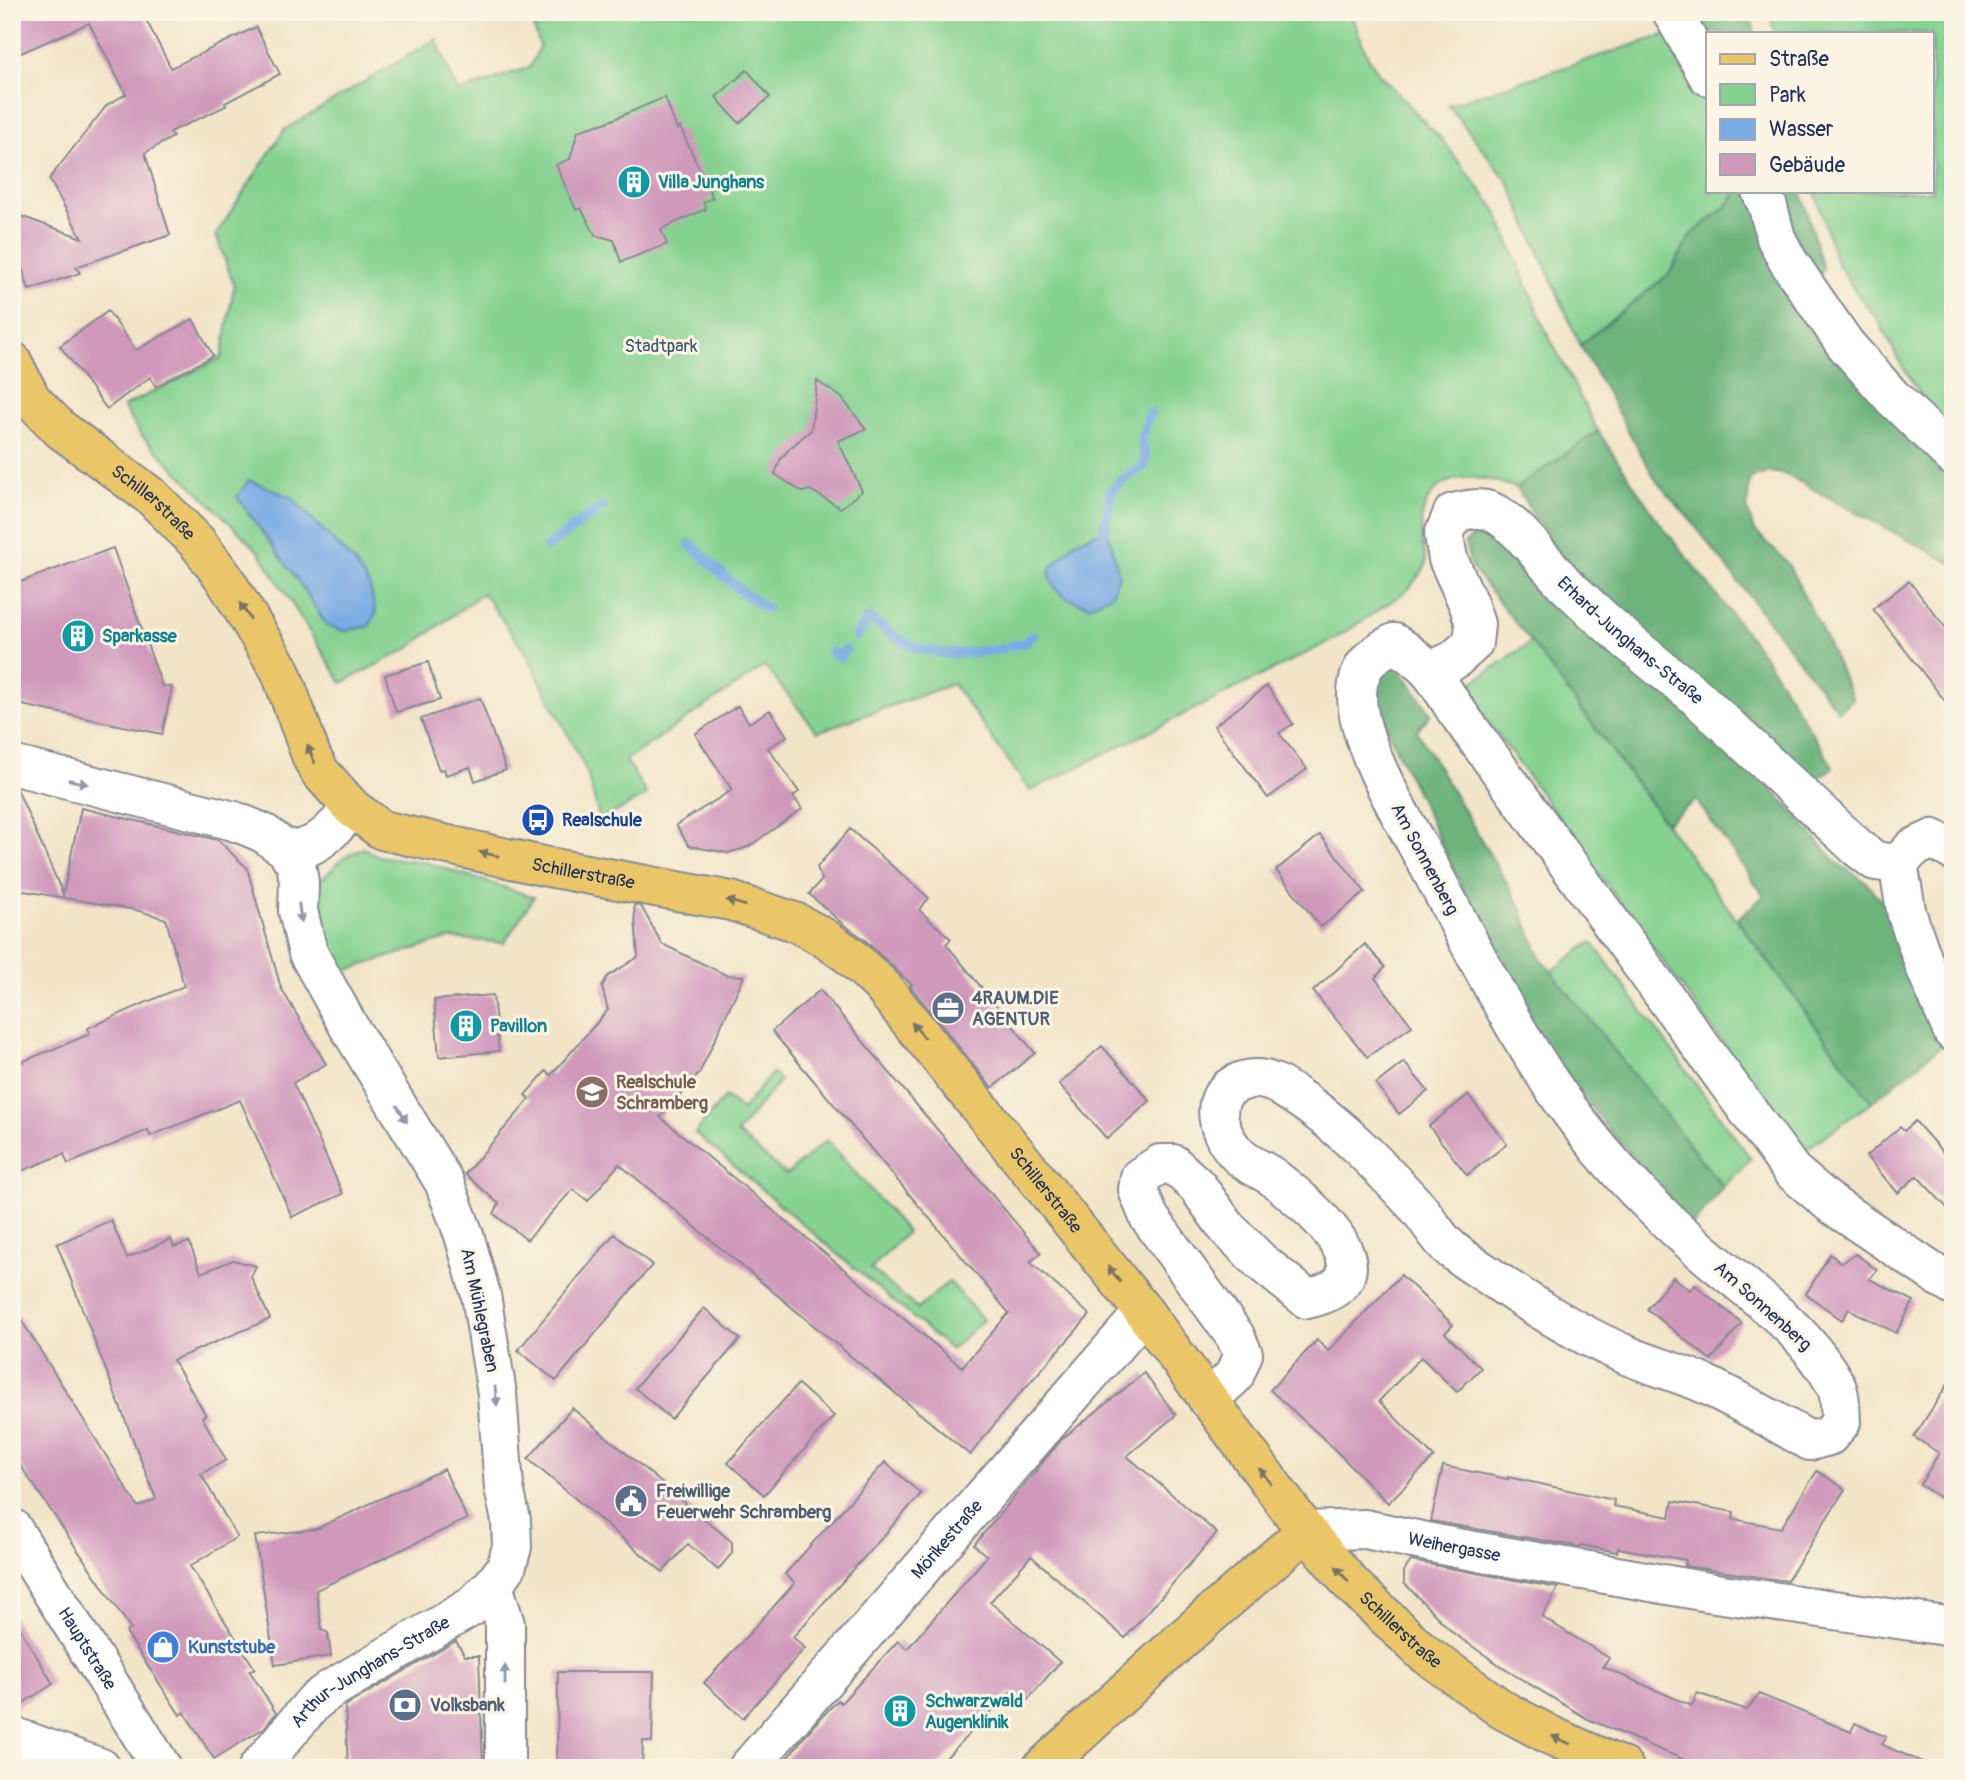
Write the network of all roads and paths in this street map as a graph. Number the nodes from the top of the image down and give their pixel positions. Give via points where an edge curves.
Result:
1 (1672, 12) edge
2 (1706, 72) edge
3 (1761, 192) edge
4 (12, 361) edge
5 (1953, 456) edge
6 (1431, 671) junction
7 (12, 765) edge
8 (352, 808) junction
9 (285, 848) junction
10 (1953, 851) edge
11 (1898, 864) junction
12 (1953, 1032) edge
13 (1953, 1286) edge
14 (1144, 1312) junction
15 (1208, 1399) junction
16 (12, 1528) edge
17 (1306, 1531) junction
18 (493, 1585) junction
19 (1953, 1627) edge
20 (12, 1736) edge
21 (101, 1768) edge
22 (162, 1768) edge
23 (258, 1768) edge
24 (505, 1768) edge
25 (748, 1768) edge
26 (1042, 1768) edge
27 (1624, 1768) edge

1 - 2 street
3 - 5 street via 1788,261 1845,344
8 -> 4 main road, Schillerstraße via 320,772 280,670 197,541 152,497 60,429 31,399
6 - 11 street, Erhard-Junghans-Straße via 1454,660 1473,643 1475,624 1448,559 1444,535 1453,513 1477,508 1492,512 1513,528 1563,583 1701,700 1858,848 1875,860
6 - 13 street, Am Sonnenberg via 1792,1171 1831,1204
6 - 15 street, Am Sonnenberg via 1394,643 1361,669 1357,696 1366,742 1519,1037 1600,1149 1646,1201 1815,1351 1838,1389 1841,1422 1829,1436 1810,1441 1699,1382 1595,1340 1516,1295 1450,1249 1420,1211 1318,1110 1272,1082 1251,1079 1227,1090 1219,1102 1217,1115 1226,1140 1240,1157 1306,1204 1331,1232 1346,1253 1346,1275 1338,1288 1307,1299 1227,1228 1197,1186 1173,1164 1160,1164 1140,1178 1138,1190 1149,1217 1235,1336 1243,1354 1234,1376
7 -> 9 street via 234,821
8 - 9 street via 334,831 320,840
14 -> 8 main road, Schillerstraße via 881,985 824,937 795,922 731,901 383,830
9 -> 18 street, Am Mühlegraben via 296,864 298,911 308,953 444,1182 481,1295 497,1394 503,1488 511,1520 512,1547 506,1568
10 - 11 street via 1933,839 1913,848
11 - 12 street via 1907,915
14 - 15 main road, Schillerstraße
14 - 25 street, Mörikestraße
17 -> 15 main road, Schillerstraße
16 - 22 street, Hauptstraße
17 - 19 street, Weihergasse via 1365,1529 1707,1592
17 - 26 main road
27 -> 17 main road, Schillerstraße via 1503,1710 1424,1653 1352,1586
18 - 23 street, Arthur-Junghans-Straße via 462,1613 328,1691
24 -> 18 street via 505,1624
20 - 21 street

